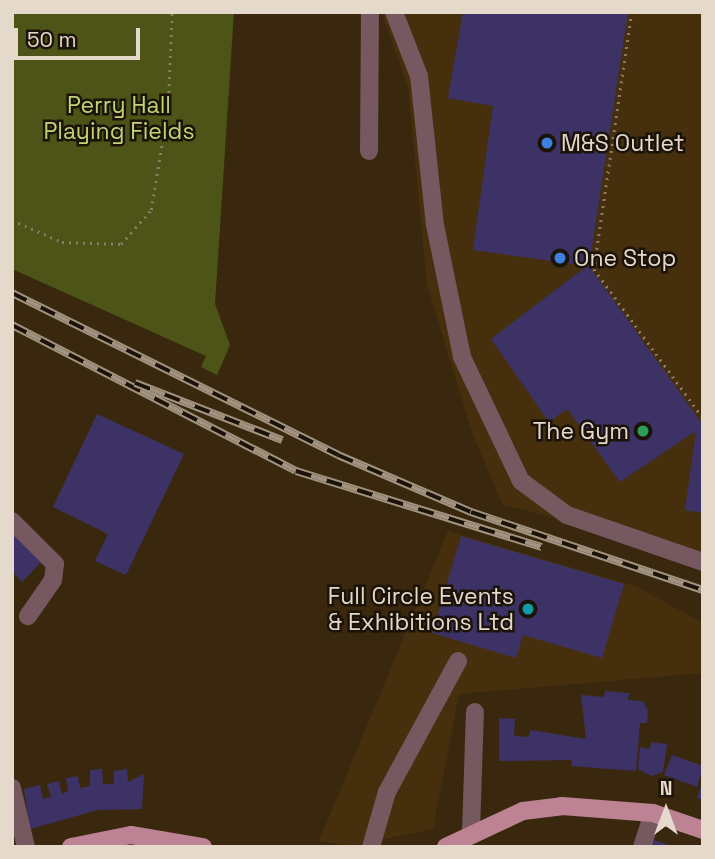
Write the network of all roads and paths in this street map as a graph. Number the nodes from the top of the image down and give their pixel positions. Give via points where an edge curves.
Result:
1 (172, 12) edge
2 (370, 12) edge
3 (394, 12) edge
4 (632, 12) edge
5 (369, 151) dead end
6 (12, 220) edge
7 (703, 418) edge
8 (12, 522) edge
9 (703, 562) edge
10 (28, 617) dead end
11 (458, 661) dead end
12 (475, 712) dead end
13 (12, 788) edge
14 (653, 813) junction
15 (703, 830) edge
16 (471, 831) junction
17 (26, 847) edge
18 (71, 847) edge
19 (204, 847) edge
20 (371, 847) edge
21 (446, 847) edge
22 (642, 847) edge

1 - 6 path via 168,107 151,209 121,244 62,242
2 - 5 street
3 - 9 street via 419,76 435,225 462,358 520,481 567,515
4 - 7 path via 594,269
8 - 10 street via 55,564 53,580
11 - 20 street via 387,792
12 - 16 street
13 - 17 street
14 - 15 main road
14 - 16 main road via 562,806 523,811
14 - 22 street
16 - 21 main road
18 - 19 main road via 131,835

